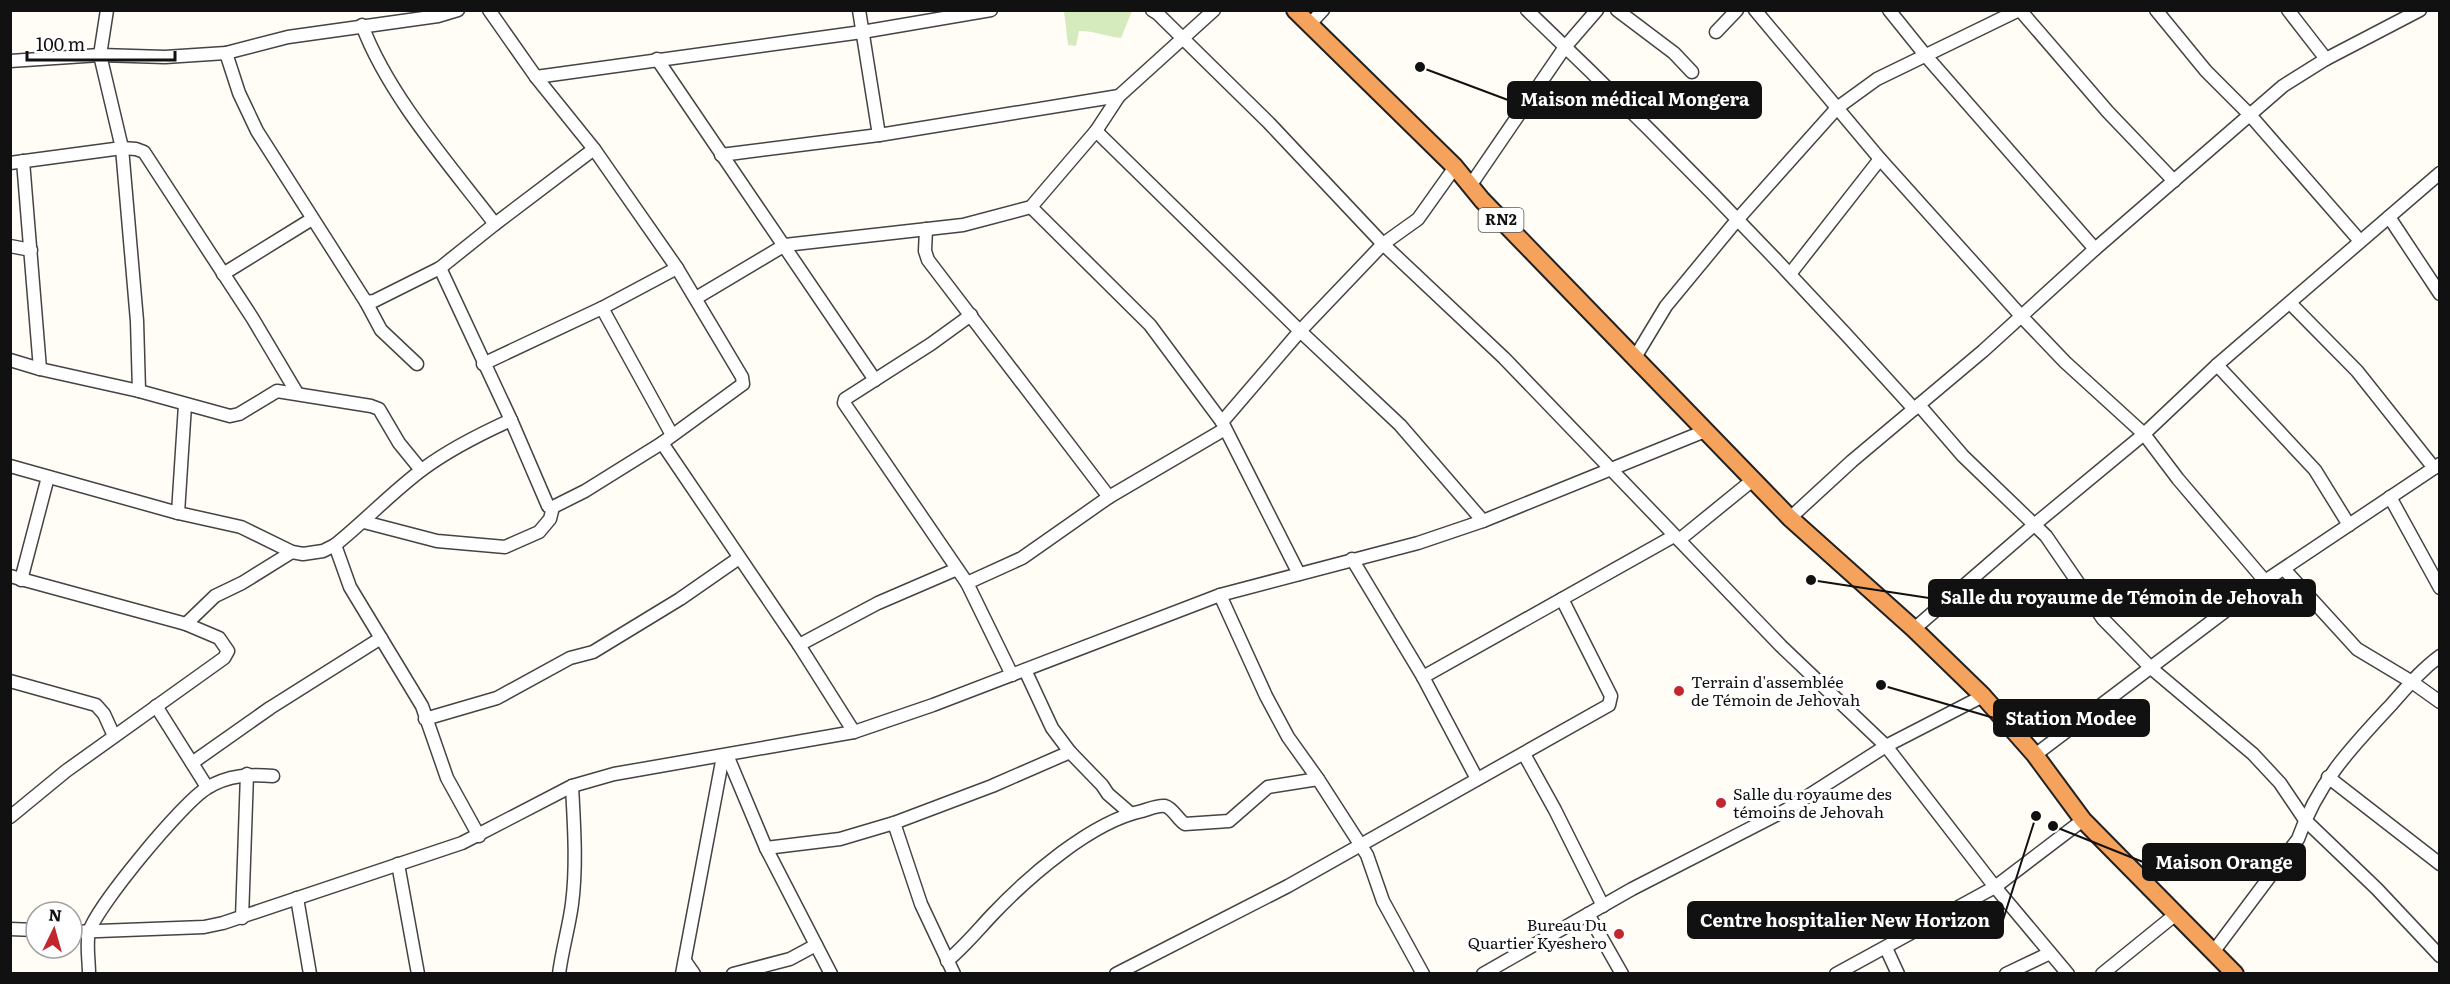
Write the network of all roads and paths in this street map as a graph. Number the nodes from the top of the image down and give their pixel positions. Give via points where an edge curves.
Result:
1 (107, 10) edge
2 (458, 10) edge
3 (489, 10) edge
4 (859, 10) edge
5 (991, 10) edge
6 (1152, 10) edge
7 (1214, 10) edge
8 (1295, 10) edge
9 (1323, 10) edge
10 (1527, 10) edge
11 (1597, 10) edge
12 (1617, 10) edge
13 (1737, 10) edge
14 (1755, 10) edge
15 (1889, 10) edge
16 (2019, 10) edge
17 (2156, 10) edge
18 (2288, 10) edge
19 (2416, 11) edge
20 (362, 25) junction
21 (1309, 25) junction
22 (862, 32) junction
23 (1716, 32) dead end
24 (1185, 38) junction
25 (1565, 47) junction
26 (226, 53) junction
27 (100, 55) junction
28 (1926, 56) junction
29 (657, 59) junction
30 (2326, 59) junction
31 (10, 61) edge
32 (1692, 72) dead end
33 (536, 76) junction
34 (1119, 96) junction
35 (1837, 108) junction
36 (2250, 115) junction
37 (1096, 131) junction
38 (879, 135) junction
39 (122, 148) junction
40 (594, 149) junction
41 (721, 155) junction
42 (1880, 159) junction
43 (17, 162) edge
44 (1455, 167) junction
45 (2439, 173) edge
46 (2174, 181) junction
47 (1470, 186) junction
48 (1031, 207) junction
49 (2389, 217) junction
50 (312, 219) junction
51 (1737, 220) junction
52 (495, 224) junction
53 (926, 230) junction
54 (2360, 241) junction
55 (1383, 244) junction
56 (785, 245) junction
57 (10, 246) edge
58 (2095, 249) junction
59 (31, 250) junction
60 (440, 268) junction
61 (677, 268) junction
62 (1790, 273) junction
63 (223, 274) junction
64 (2439, 294) edge
65 (696, 298) junction
66 (366, 302) junction
67 (2290, 303) junction
68 (602, 308) junction
69 (971, 315) junction
70 (2022, 317) junction
71 (1300, 331) junction
72 (1634, 359) junction
73 (10, 360) edge
74 (417, 364) dead end
75 (483, 364) junction
76 (2217, 365) junction
77 (40, 369) junction
78 (875, 380) junction
79 (139, 391) junction
80 (297, 393) junction
81 (185, 405) junction
82 (1916, 407) junction
83 (511, 420) junction
84 (1224, 425) junction
85 (1705, 431) junction
86 (2144, 434) junction
87 (667, 439) junction
88 (10, 466) edge
89 (2437, 466) edge
90 (421, 470) junction
91 (1610, 470) junction
92 (48, 477) junction
93 (1754, 479) junction
94 (1109, 497) junction
95 (2390, 497) junction
96 (553, 507) junction
97 (178, 513) junction
98 (1790, 518) junction
99 (1483, 521) junction
100 (364, 522) junction
101 (2034, 525) junction
102 (2349, 525) junction
103 (1677, 538) junction
104 (335, 545) junction
105 (292, 552) junction
106 (739, 558) junction
107 (1352, 559) junction
108 (957, 569) junction
109 (2284, 569) junction
110 (1299, 574) junction
111 (16, 578) edge
112 (2265, 581) junction
113 (967, 583) junction
114 (2439, 588) edge
115 (1220, 595) junction
116 (1562, 599) junction
117 (186, 624) junction
118 (1914, 629) junction
119 (381, 638) junction
120 (799, 645) junction
121 (2439, 656) edge
122 (2151, 668) junction
123 (1025, 670) junction
124 (1012, 675) junction
125 (1423, 677) junction
126 (10, 681) edge
127 (2412, 682) junction
128 (1983, 696) junction
129 (2439, 702) edge
130 (156, 706) junction
131 (425, 720) junction
132 (854, 732) junction
133 (114, 736) junction
134 (1886, 746) junction
135 (1070, 752) junction
136 (1524, 754) junction
137 (2035, 754) junction
138 (725, 755) junction
139 (192, 763) junction
140 (247, 774) junction
141 (273, 776) dead end
142 (2328, 777) junction
143 (1318, 779) junction
144 (1477, 779) junction
145 (572, 786) junction
146 (207, 787) junction
147 (1130, 813) junction
148 (11, 816) edge
149 (2083, 820) junction
150 (2305, 820) junction
151 (894, 823) junction
152 (479, 836) junction
153 (1360, 845) junction
154 (766, 848) junction
155 (398, 864) junction
156 (2439, 864) edge
157 (1995, 887) junction
158 (297, 898) junction
159 (1603, 906) junction
160 (1588, 914) junction
161 (2176, 914) junction
162 (242, 918) junction
163 (84, 933) edge
164 (89, 933) junction
165 (816, 945) junction
166 (1886, 948) junction
167 (2214, 951) junction
168 (2050, 953) junction
169 (2439, 956) edge
170 (685, 961) junction
171 (947, 961) junction
172 (89, 974) edge
173 (310, 974) edge
174 (418, 974) edge
175 (559, 974) edge
176 (682, 974) edge
177 (694, 974) edge
178 (733, 974) edge
179 (831, 974) edge
180 (954, 974) edge
181 (1116, 974) edge
182 (1423, 974) edge
183 (1483, 974) edge
184 (1622, 974) edge
185 (1836, 974) edge
186 (1898, 974) edge
187 (2006, 974) edge
188 (2068, 974) edge
189 (2102, 974) edge
190 (2235, 974) edge

1 - 27 street
2 - 20 street
3 - 33 street
4 - 22 street
5 - 22 street
6 - 24 street
7 - 24 street
8 - 21 highway, RN2
9 - 21 street
10 - 25 street
11 - 25 street
12 - 32 street via 1674,53
13 - 23 street
14 - 35 street
15 - 28 street
16 - 28 street
16 - 46 street
17 - 36 street via 2206,71
18 - 30 street
19 - 30 street
20 - 26 street via 288,37
20 - 52 street via 394,88
21 - 44 highway, RN2
22 - 29 street
22 - 38 street
24 - 34 street
24 - 55 street
25 - 47 street
25 - 51 street
26 - 27 street via 165,57
26 - 50 street via 247,112
27 - 31 street
27 - 39 street
28 - 35 street via 1877,79
28 - 58 street
29 - 33 street
29 - 41 street
30 - 36 street via 2283,86
33 - 40 street
34 - 37 street
34 - 38 street
35 - 42 street
35 - 51 street
36 - 46 street
36 - 54 street
37 - 48 street
37 - 71 street
38 - 41 street
39 - 43 street
39 - 63 street via 144,152
39 - 79 street
40 - 52 street
40 - 61 street
41 - 56 street
42 - 62 street
42 - 70 street
43 - 59 street
44 - 47 highway, RN2
44 - 55 street via 1414,224
45 - 49 street
46 - 58 street
47 - 72 highway, RN2
48 - 53 street via 982,222
48 - 84 street via 1150,325
49 - 54 street
49 - 64 street
50 - 63 street
50 - 66 street
51 - 62 street
51 - 72 street via 1666,306
52 - 60 street
53 - 56 street
53 - 69 street via 928,260
54 - 67 street
55 - 71 street
55 - 91 street via 1504,358
56 - 65 street
56 - 78 street
57 - 59 street
58 - 70 street
59 - 77 street
60 - 66 street
60 - 75 street
61 - 65 street
61 - 68 street
62 - 82 street
63 - 80 street
65 - 87 street via 743,384
66 - 74 street via 381,330
67 - 76 street
67 - 89 street via 2357,370
68 - 75 street
68 - 87 street
69 - 78 street
69 - 94 street
70 - 82 street
70 - 86 street
71 - 84 street
71 - 99 street via 1400,425
72 - 85 highway, RN2
73 - 77 street
75 - 83 street
76 - 86 street
76 - 102 street via 2314,470
77 - 79 street
78 - 108 street via 844,403
79 - 81 street
80 - 81 street via 274,391 235,416
80 - 90 street via 379,410
81 - 97 street
82 - 98 street
82 - 101 street
83 - 90 street via 464,442
83 - 96 street via 546,505
84 - 94 street
84 - 110 street
85 - 91 street
85 - 93 highway, RN2
86 - 101 street
86 - 112 street
87 - 96 street
87 - 106 street
88 - 92 street
89 - 95 street
90 - 100 street
91 - 99 street
91 - 103 street
92 - 97 street
92 - 111 street
93 - 98 highway, RN2
93 - 103 street
94 - 113 street via 1022,558
95 - 102 street
95 - 114 street
96 - 100 street via 540,532 505,547 437,541
97 - 105 street via 241,528
98 - 118 highway, RN2
99 - 107 street via 1418,543
100 - 104 street
101 - 118 street
101 - 122 street via 2048,538 2103,620
102 - 109 street
103 - 116 street
103 - 134 street
104 - 105 street via 312,554
104 - 119 street via 350,587
105 - 117 street via 215,596
106 - 120 street
106 - 131 street via 599,649 570,658 496,698
107 - 110 street
107 - 125 street
108 - 113 street
108 - 120 street via 878,603
109 - 112 street
109 - 127 street via 2357,649
110 - 115 street
111 - 117 street
112 - 122 street
113 - 124 street
115 - 123 street
115 - 143 street via 1266,696 1288,737
116 - 125 street
116 - 136 street via 1611,700 1609,705
117 - 130 street via 219,638 227,655
118 - 128 highway, RN2
119 - 131 street via 422,706
119 - 139 street
120 - 132 street
121 - 127 street
122 - 137 street
122 - 150 street via 2253,754 2280,783
123 - 124 street
123 - 135 street via 1047,722
124 - 132 street
125 - 144 street
126 - 133 street via 96,705
127 - 129 street
127 - 142 street
128 - 134 street
128 - 137 highway, RN2
130 - 133 street
130 - 139 street
131 - 152 street via 447,778
132 - 138 street
133 - 148 street
134 - 157 street
134 - 159 street via 1786,810
135 - 147 street via 1107,794
135 - 151 street
136 - 144 street
136 - 159 street
137 - 149 highway, RN2
138 - 145 street via 614,774
138 - 154 street
138 - 170 street
139 - 146 street
140 - 141 street
140 - 146 street
140 - 162 street
142 - 150 street
142 - 156 street
143 - 147 street via 1268,787 1229,821 1185,824 1164,806
143 - 153 street
144 - 153 street
145 - 152 street
145 - 175 street via 575,876
146 - 164 street via 140,859
147 - 171 street via 1088,834 1037,874
149 - 157 street
149 - 161 highway, RN2
150 - 167 street via 2298,839
150 - 169 street
151 - 154 street via 840,839
151 - 171 street via 921,904
152 - 155 street
153 - 181 street
153 - 182 street via 1383,901
154 - 165 street
155 - 158 street
155 - 174 street
157 - 166 street
157 - 168 street
158 - 162 street
158 - 173 street
159 - 160 street
160 - 183 street
160 - 184 street
161 - 167 highway, RN2
161 - 189 street
162 - 164 street via 204,927
163 - 164 street
164 - 172 street
165 - 178 street via 790,959
165 - 179 street
166 - 185 street
166 - 186 street
167 - 190 highway, RN2
168 - 187 street
168 - 188 street
170 - 176 street
170 - 177 street
171 - 180 street

